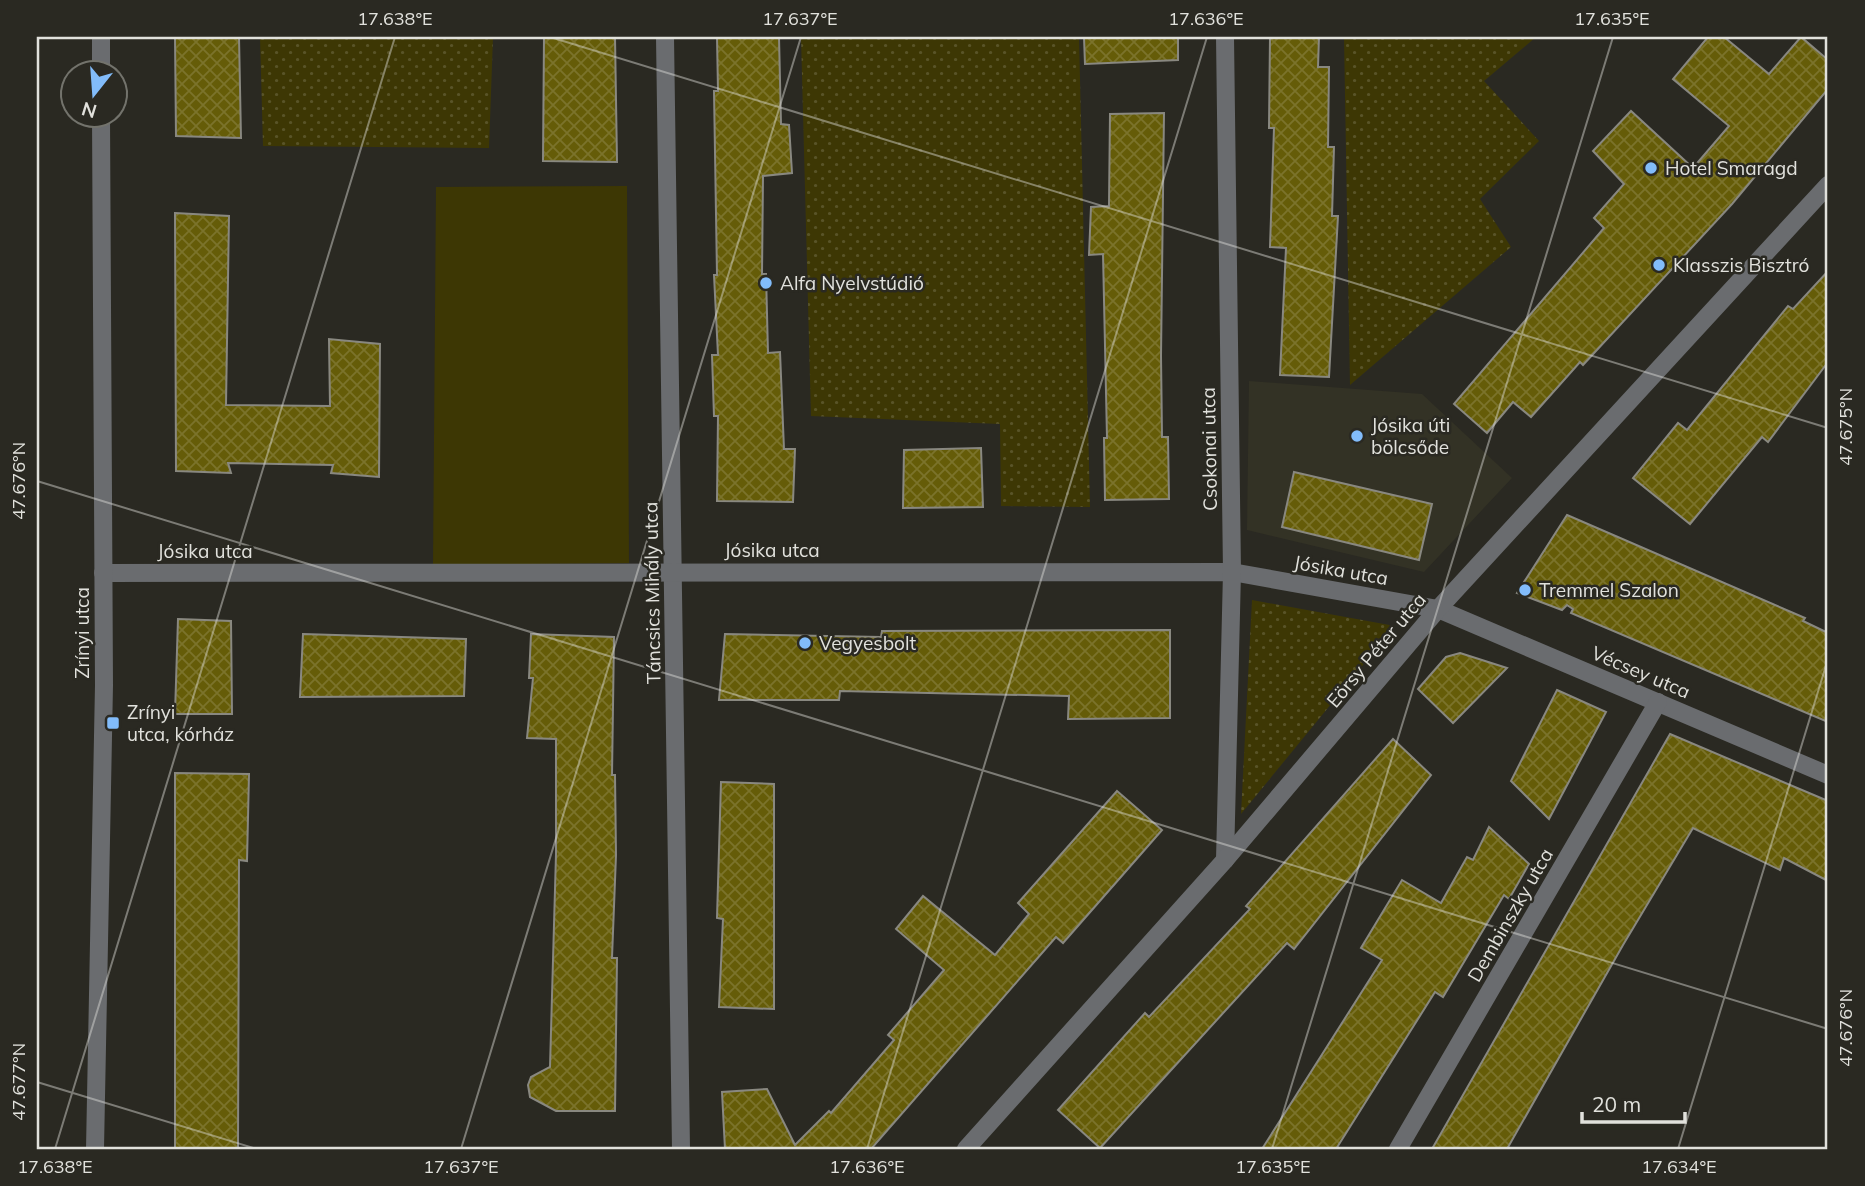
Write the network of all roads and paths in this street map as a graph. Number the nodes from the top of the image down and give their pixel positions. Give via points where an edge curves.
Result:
1 (101, 37) edge
2 (665, 37) edge
3 (1225, 37) edge
4 (101, 60) edge
5 (101, 130) edge
6 (1828, 185) edge
7 (673, 572) junction
8 (1231, 572) junction
9 (103, 573) junction
10 (1438, 609) junction
11 (1658, 702) junction
12 (1828, 775) edge
13 (1225, 860) junction
14 (95, 1149) edge
15 (681, 1149) edge
16 (966, 1149) edge
17 (1398, 1149) edge

1 - 4 street
2 - 7 street, Táncsics Mihály utca
3 - 8 street, Csokonai utca
5 - 9 street, Zrínyi utca
6 - 10 street, Eörsy Péter utca
7 - 8 street, Jósika utca
7 - 9 street, Jósika utca
7 - 15 street, Táncsics Mihály utca
8 - 10 street, Jósika utca
8 - 13 street, Csokonai utca
9 - 14 street, Zrínyi utca
10 - 11 street, Vécsey utca
10 - 13 street, Eörsy Péter utca
11 - 12 street, Vécsey utca
11 - 17 street, Dembinszky utca
13 - 16 street, Eörsy Péter utca

